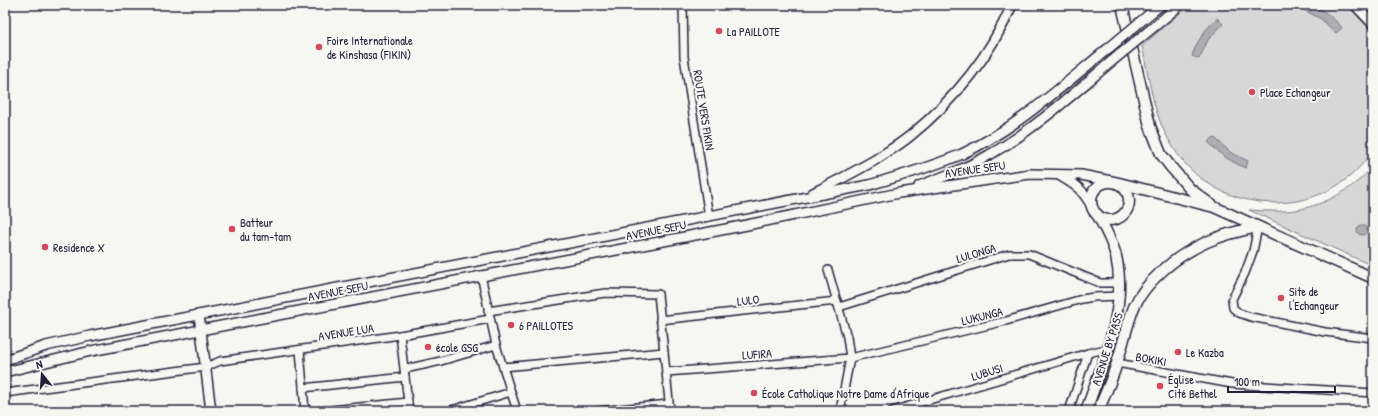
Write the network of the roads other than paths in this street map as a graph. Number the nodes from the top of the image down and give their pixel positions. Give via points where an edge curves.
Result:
1 (683, 5) edge
2 (1012, 5) edge
3 (1122, 5) edge
4 (1161, 5) edge
5 (1180, 5) edge
6 (1355, 5) edge
7 (1373, 24) edge
8 (1058, 174) junction
9 (1179, 177) junction
10 (1116, 182) junction
11 (899, 193) junction
12 (1163, 194) junction
13 (797, 200) junction
14 (1214, 206) junction
15 (756, 208) junction
16 (1095, 211) junction
17 (709, 217) junction
18 (759, 223) junction
19 (1258, 227) junction
20 (828, 270) dead end
21 (480, 275) junction
22 (1373, 278) edge
23 (1119, 283) junction
24 (1120, 296) junction
25 (838, 304) junction
26 (488, 311) junction
27 (199, 315) junction
28 (490, 319) junction
29 (660, 320) junction
30 (202, 329) junction
31 (400, 334) junction
32 (1373, 338) edge
33 (496, 345) junction
34 (300, 350) junction
35 (1107, 350) junction
36 (664, 352) junction
37 (1088, 353) junction
38 (850, 358) junction
39 (5, 360) edge
40 (1117, 363) junction
41 (206, 367) junction
42 (503, 367) junction
43 (405, 369) junction
44 (5, 372) edge
45 (666, 372) junction
46 (406, 378) junction
47 (303, 388) junction
48 (511, 392) junction
49 (5, 393) edge
50 (1373, 393) edge
51 (408, 402) junction
52 (669, 408) edge
53 (1070, 410) edge
54 (211, 411) edge
55 (305, 411) edge
56 (321, 411) edge
57 (409, 411) edge
58 (448, 411) edge
59 (517, 411) edge
60 (598, 411) edge
61 (840, 411) edge
62 (892, 411) edge
63 (1062, 411) edge
64 (1086, 411) edge
65 (1098, 411) edge

1 - 17 street, ROUTE VERS FIKIN via 684,57
2 - 13 main road via 982,59 952,97 922,126 892,149 854,172
3 - 9 highway via 1150,126 1161,154
4 - 13 main road, bridge via 1030,112 962,154 869,185
5 - 11 main road, bridge via 1051,113 989,156
6 - 7 main road
8 - 10 main road, AVENUE SEFU via 1081,175
8 - 11 main road, AVENUE SEFU via 1030,174
8 - 16 main road via 1081,190
9 - 12 highway via 1180,188 1174,193
9 - 14 highway via 1190,189
10 - 12 highway
10 - 16 highway via 1106,182 1097,188 1092,198
10 - 16 highway via 1128,193 1126,212 1115,219 1108,219 1102,218
11 - 18 main road, AVENUE SEFU
12 - 14 highway
13 - 15 main road, AVENUE SEFU
14 - 19 highway
15 - 17 main road, AVENUE SEFU
15 - 18 main road
16 - 23 highway, AVENUE BY PASS via 1108,234 1116,256
17 - 27 main road, AVENUE SEFU
18 - 21 main road, AVENUE SEFU
19 - 22 highway
19 - 32 street via 1253,251 1232,299 1233,308 1251,317 1345,336
19 - 40 highway, AVENUE BY PASS via 1236,231 1195,246 1153,280 1141,295 1127,324
20 - 25 street
21 - 26 street
21 - 30 main road, AVENUE SEFU
23 - 24 highway, AVENUE BY PASS
23 - 25 street, LULONGA via 1100,283 1035,256 1020,253 1009,254
24 - 35 highway, AVENUE BY PASS
24 - 38 street, LUKUNGA via 1082,299 1006,321
25 - 29 street, LULO
25 - 38 street
26 - 28 street
26 - 29 street via 605,292 658,294
27 - 30 main road
27 - 39 main road, AVENUE SEFU via 46,346
28 - 31 street, AVENUE LUA
28 - 33 street
29 - 36 street
30 - 41 main road
30 - 44 main road, AVENUE SEFU via 91,350
31 - 34 street, AVENUE LUA
31 - 43 street
33 - 42 street
33 - 43 street
34 - 41 street, AVENUE LUA via 220,361
34 - 47 street
35 - 37 street, LUBUSI
35 - 64 highway, AVENUE BY PASS
36 - 42 street
36 - 45 street
37 - 53 street
37 - 62 street, LUBUSI
38 - 45 street, LUFIRA
38 - 61 street
40 - 50 street, BOKIKI via 1232,384
40 - 65 highway, AVENUE BY PASS
41 - 49 street, AVENUE LUA
41 - 54 main road
42 - 48 street
43 - 46 street
45 - 52 street
46 - 47 street
46 - 51 street
47 - 55 street
48 - 58 street
48 - 59 street
51 - 56 street
51 - 57 street
52 - 60 street
53 - 63 street

